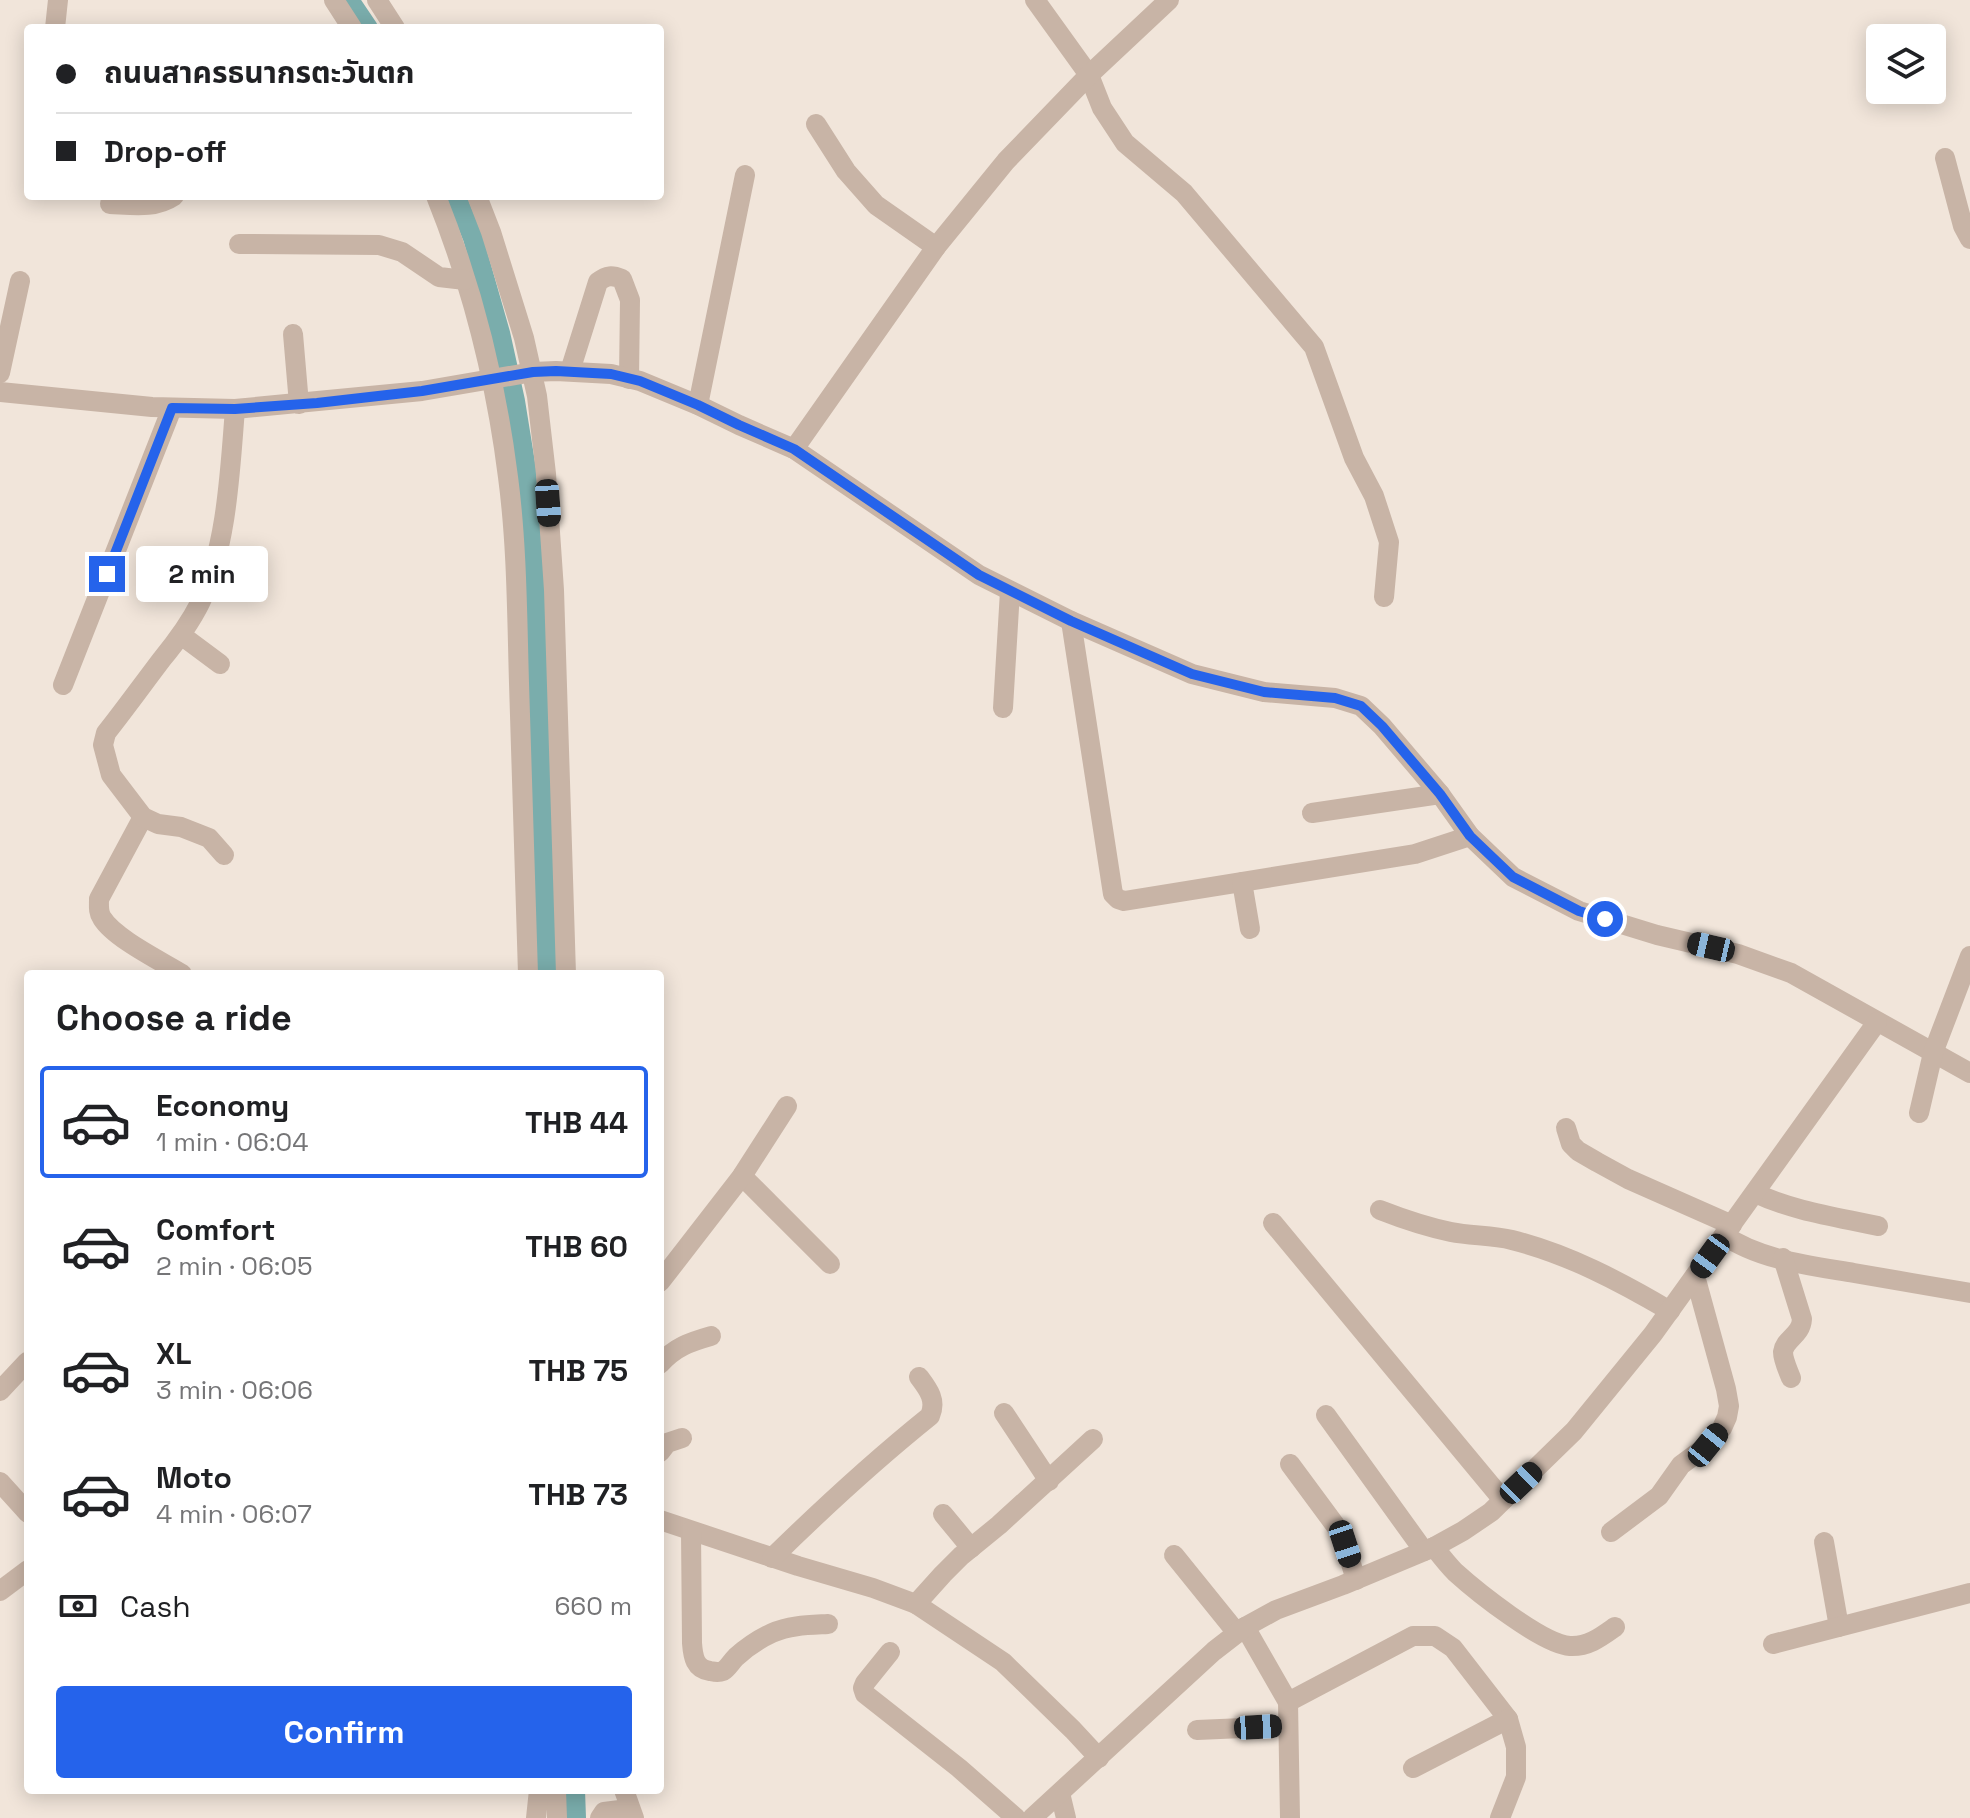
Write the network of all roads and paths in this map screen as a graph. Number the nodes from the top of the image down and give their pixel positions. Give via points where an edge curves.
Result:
1 (58, 0) edge
2 (334, 0) edge
3 (377, 0) edge
4 (1035, 0) edge
5 (1169, 0) edge
6 (55, 24) edge
7 (349, 24) edge
8 (392, 24) edge
9 (1089, 75) junction
10 (816, 124) dead end
11 (1945, 158) dead end
12 (745, 175) dead end
13 (168, 200) edge
14 (438, 200) edge
15 (479, 200) edge
16 (110, 204) dead end
17 (1970, 239) edge
18 (239, 244) dead end
19 (936, 247) junction
20 (465, 280) junction
21 (20, 281) dead end
22 (293, 334) dead end
23 (570, 371) junction
24 (530, 372) junction
25 (0, 373) edge
26 (494, 379) junction
27 (629, 379) junction
28 (0, 392) edge
29 (299, 404) junction
30 (698, 405) junction
31 (172, 408) junction
32 (235, 409) junction
33 (794, 449) junction
34 (1010, 591) junction
35 (1384, 597) dead end
36 (1071, 621) junction
37 (181, 635) junction
38 (220, 664) dead end
39 (63, 685) dead end
40 (1003, 708) dead end
41 (1440, 794) junction
42 (1312, 813) dead end
43 (143, 817) junction
44 (1470, 836) junction
45 (224, 855) dead end
46 (1242, 882) junction
47 (1250, 929) dead end
48 (1970, 956) edge
49 (176, 970) edge
50 (528, 970) edge
51 (566, 970) edge
52 (1877, 1022) junction
53 (1933, 1053) junction
54 (1970, 1073) edge
55 (787, 1106) dead end
56 (1919, 1113) dead end
57 (1566, 1128) dead end
58 (742, 1176) junction
59 (1755, 1193) junction
60 (1380, 1210) dead end
61 (1273, 1223) dead end
62 (1878, 1226) dead end
63 (1728, 1230) junction
64 (1783, 1258) junction
65 (830, 1264) dead end
66 (1695, 1276) junction
67 (664, 1277) edge
68 (1970, 1293) edge
69 (1670, 1311) junction
70 (711, 1336) dead end
71 (664, 1359) edge
72 (24, 1365) edge
73 (919, 1377) dead end
74 (1791, 1378) dead end
75 (0, 1391) edge
76 (1004, 1413) dead end
77 (1326, 1415) dead end
78 (682, 1438) dead end
79 (1093, 1439) dead end
80 (664, 1447) edge
81 (1290, 1464) dead end
82 (1049, 1481) junction
83 (0, 1482) edge
84 (1503, 1500) junction
85 (24, 1509) edge
86 (943, 1514) dead end
87 (664, 1521) edge
88 (691, 1531) junction
89 (1611, 1532) dead end
90 (1824, 1542) dead end
91 (971, 1548) junction
92 (1429, 1549) junction
93 (1174, 1555) dead end
94 (772, 1558) junction
95 (24, 1573) edge
96 (1356, 1580) junction
97 (0, 1591) edge
98 (1970, 1593) edge
99 (916, 1604) junction
100 (828, 1624) dead end
101 (1615, 1627) dead end
102 (1839, 1627) junction
103 (1241, 1630) junction
104 (1773, 1644) dead end
105 (890, 1652) dead end
106 (1288, 1702) junction
107 (1508, 1719) junction
108 (1288, 1726) junction
109 (1197, 1730) dead end
110 (1099, 1758) junction
111 (1413, 1768) dead end
112 (1060, 1793) junction
113 (539, 1794) edge
114 (556, 1794) edge
115 (623, 1805) edge
116 (536, 1818) edge
117 (557, 1818) edge
118 (600, 1818) edge
119 (1016, 1818) edge
120 (1032, 1818) edge
121 (1066, 1818) edge
122 (1290, 1818) edge
123 (1500, 1818) edge

1 - 6 street
2 - 7 street
3 - 8 street
4 - 9 street
5 - 9 street
9 - 19 street via 1006,161
9 - 35 street via 1125,143 1184,193 1314,347 1389,542
10 - 19 street via 876,205
11 - 17 street
12 - 30 street
13 - 16 street via 154,205
14 - 20 street
15 - 24 street
18 - 20 street via 379,245 402,252 439,277
19 - 33 street
20 - 26 street
21 - 25 street
22 - 29 street
23 - 24 street
23 - 27 street
23 - 27 street via 598,282 614,276 622,279 630,300
24 - 26 street
24 - 51 street via 546,474 554,590
26 - 29 street
26 - 50 street via 516,591
27 - 30 street
28 - 31 street
29 - 32 street
30 - 33 street
31 - 32 street
31 - 39 street
32 - 37 street via 230,475 211,578
33 - 34 street
34 - 36 street
34 - 40 street
36 - 41 street via 1192,674 1264,692 1335,698 1361,706
36 - 46 street via 1113,894 1124,901
37 - 38 street
37 - 43 street via 106,733 103,745 111,775
41 - 42 street
41 - 44 street
43 - 45 street via 209,838
43 - 49 street via 99,899 99,911 122,937
44 - 46 street via 1415,854
44 - 52 street via 1513,877 1579,911 1761,961
46 - 47 street
48 - 53 street
52 - 53 street
52 - 59 street
53 - 54 street
53 - 56 street
55 - 58 street
57 - 63 street via 1578,1151
58 - 65 street
58 - 67 street
59 - 62 street
59 - 63 street
60 - 69 street via 1451,1232 1543,1249
61 - 84 street
63 - 64 street via 1735,1243
63 - 66 street
64 - 68 street
64 - 74 street via 1802,1319 1784,1348
66 - 69 street
66 - 89 street via 1726,1389 1727,1417 1659,1496
69 - 84 street via 1574,1431
70 - 71 street via 686,1343
72 - 75 street
73 - 94 street via 930,1392 930,1416 857,1476
76 - 82 street
77 - 92 street
78 - 80 street
79 - 82 street
81 - 96 street via 1338,1529
82 - 91 street
83 - 85 street
84 - 92 street
86 - 91 street
87 - 88 street
88 - 94 street
88 - 100 street via 697,1666 719,1672 752,1644 784,1628
90 - 102 street
91 - 99 street
92 - 96 street
92 - 101 street via 1538,1635 1558,1644 1591,1643
93 - 103 street
94 - 99 street
95 - 97 street
96 - 103 street via 1276,1610
98 - 102 street
99 - 110 street via 1003,1662
102 - 104 street
103 - 106 street
103 - 110 street
105 - 119 street via 865,1683 865,1694
106 - 107 street via 1413,1636 1435,1636 1453,1648
106 - 108 street
107 - 111 street
107 - 123 street via 1516,1747 1516,1777
108 - 109 street
108 - 122 street
110 - 112 street
112 - 120 street
112 - 121 street
113 - 116 street
114 - 117 street
115 - 118 street

